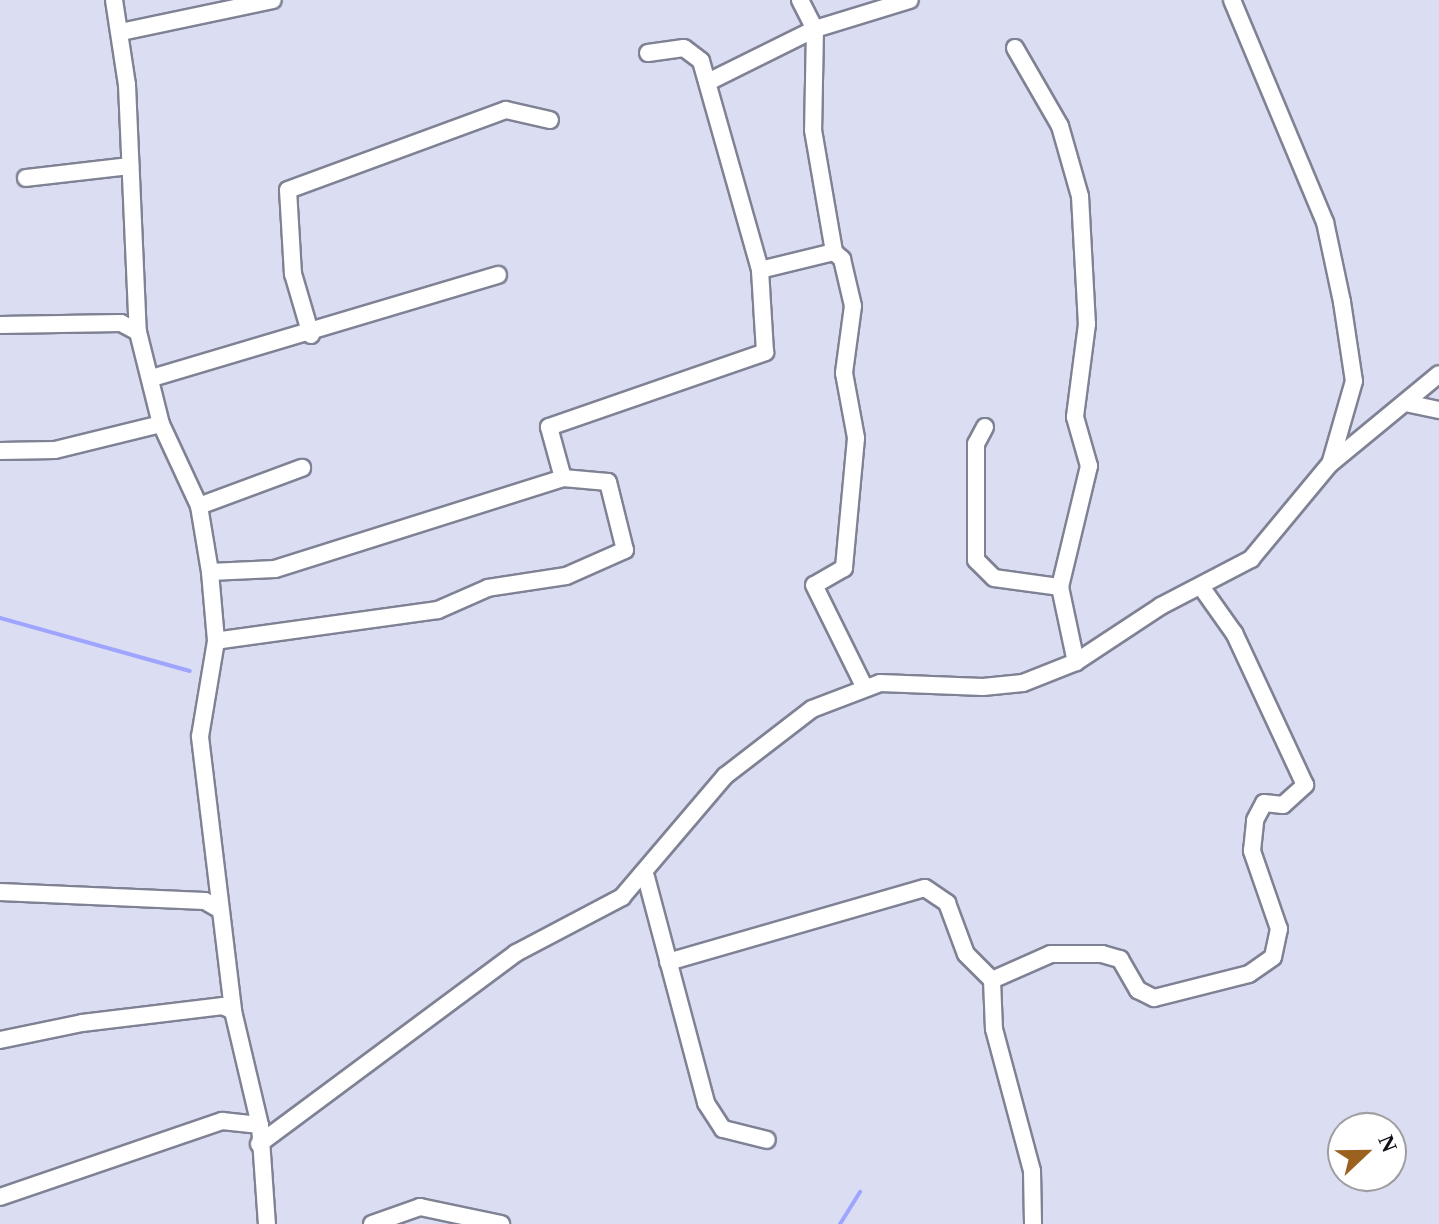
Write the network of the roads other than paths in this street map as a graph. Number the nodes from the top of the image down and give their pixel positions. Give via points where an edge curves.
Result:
1 (114, 0) edge
2 (273, 0) edge
3 (800, 0) edge
4 (910, 0) edge
5 (1232, 0) edge
6 (815, 29) junction
7 (121, 32) junction
8 (1015, 48) dead end
9 (648, 53) dead end
10 (708, 82) junction
11 (550, 120) dead end
12 (130, 166) junction
13 (26, 178) dead end
14 (834, 252) junction
15 (760, 270) junction
16 (498, 275) dead end
17 (0, 325) edge
18 (138, 332) junction
19 (311, 335) junction
20 (1439, 374) edge
21 (152, 378) junction
22 (1406, 403) junction
23 (1439, 410) edge
24 (161, 424) junction
25 (985, 427) dead end
26 (0, 451) edge
27 (1330, 464) junction
28 (302, 468) dead end
29 (563, 478) junction
30 (199, 506) junction
31 (210, 572) junction
32 (1060, 587) junction
33 (1202, 588) junction
34 (216, 641) junction
35 (1076, 662) junction
36 (864, 686) junction
37 (646, 877) junction
38 (0, 892) edge
39 (219, 909) junction
40 (668, 962) junction
41 (992, 980) junction
42 (233, 1011) junction
43 (0, 1040) edge
44 (260, 1125) junction
45 (767, 1140) dead end
46 (259, 1144) junction
47 (0, 1197) edge
48 (267, 1224) edge
49 (372, 1224) edge
50 (501, 1224) edge
51 (1033, 1224) edge

1 - 7 street
2 - 7 street
3 - 6 street
4 - 6 street
5 - 27 street via 1325,222 1342,302 1354,381
6 - 10 street
6 - 14 street via 813,130
7 - 12 street
8 - 32 street via 1060,126 1080,196 1087,324 1075,417 1089,466
9 - 10 street via 684,48 701,61
10 - 15 street
11 - 19 street via 506,110 288,190 293,274
12 - 13 street
12 - 18 street
14 - 15 street
14 - 36 street via 853,306 844,373 856,438 844,568 814,585
15 - 29 street via 765,352 549,427
16 - 19 street
17 - 18 street via 121,323
18 - 21 street
19 - 21 street
20 - 22 street
21 - 24 street
22 - 23 street
22 - 27 street
24 - 26 street via 55,450
24 - 30 street
25 - 32 street via 976,444 976,560 994,578
27 - 33 street via 1251,559
28 - 30 street
29 - 31 street via 275,569
29 - 34 street via 608,482 625,550 566,576 488,588 438,610
30 - 31 street
31 - 34 street
32 - 35 street
33 - 35 street via 1161,606
33 - 41 street via 1234,633 1305,785 1283,805 1264,803 1255,820 1252,851 1279,929 1273,957 1249,974 1154,998 1138,990 1120,959 1102,954 1051,954
34 - 39 street via 200,737
35 - 36 street via 1023,683 983,687 916,680
36 - 37 street via 812,709 725,776
37 - 40 street
37 - 46 street via 516,953
38 - 39 street via 205,901
39 - 42 street
40 - 41 street via 925,888 947,903 966,954
40 - 45 street via 706,1103 723,1129
41 - 51 street via 994,1029 1032,1171
42 - 43 street via 223,1006 82,1023
42 - 44 street
44 - 46 street
44 - 47 street via 222,1121
46 - 48 street
49 - 50 street via 420,1207

